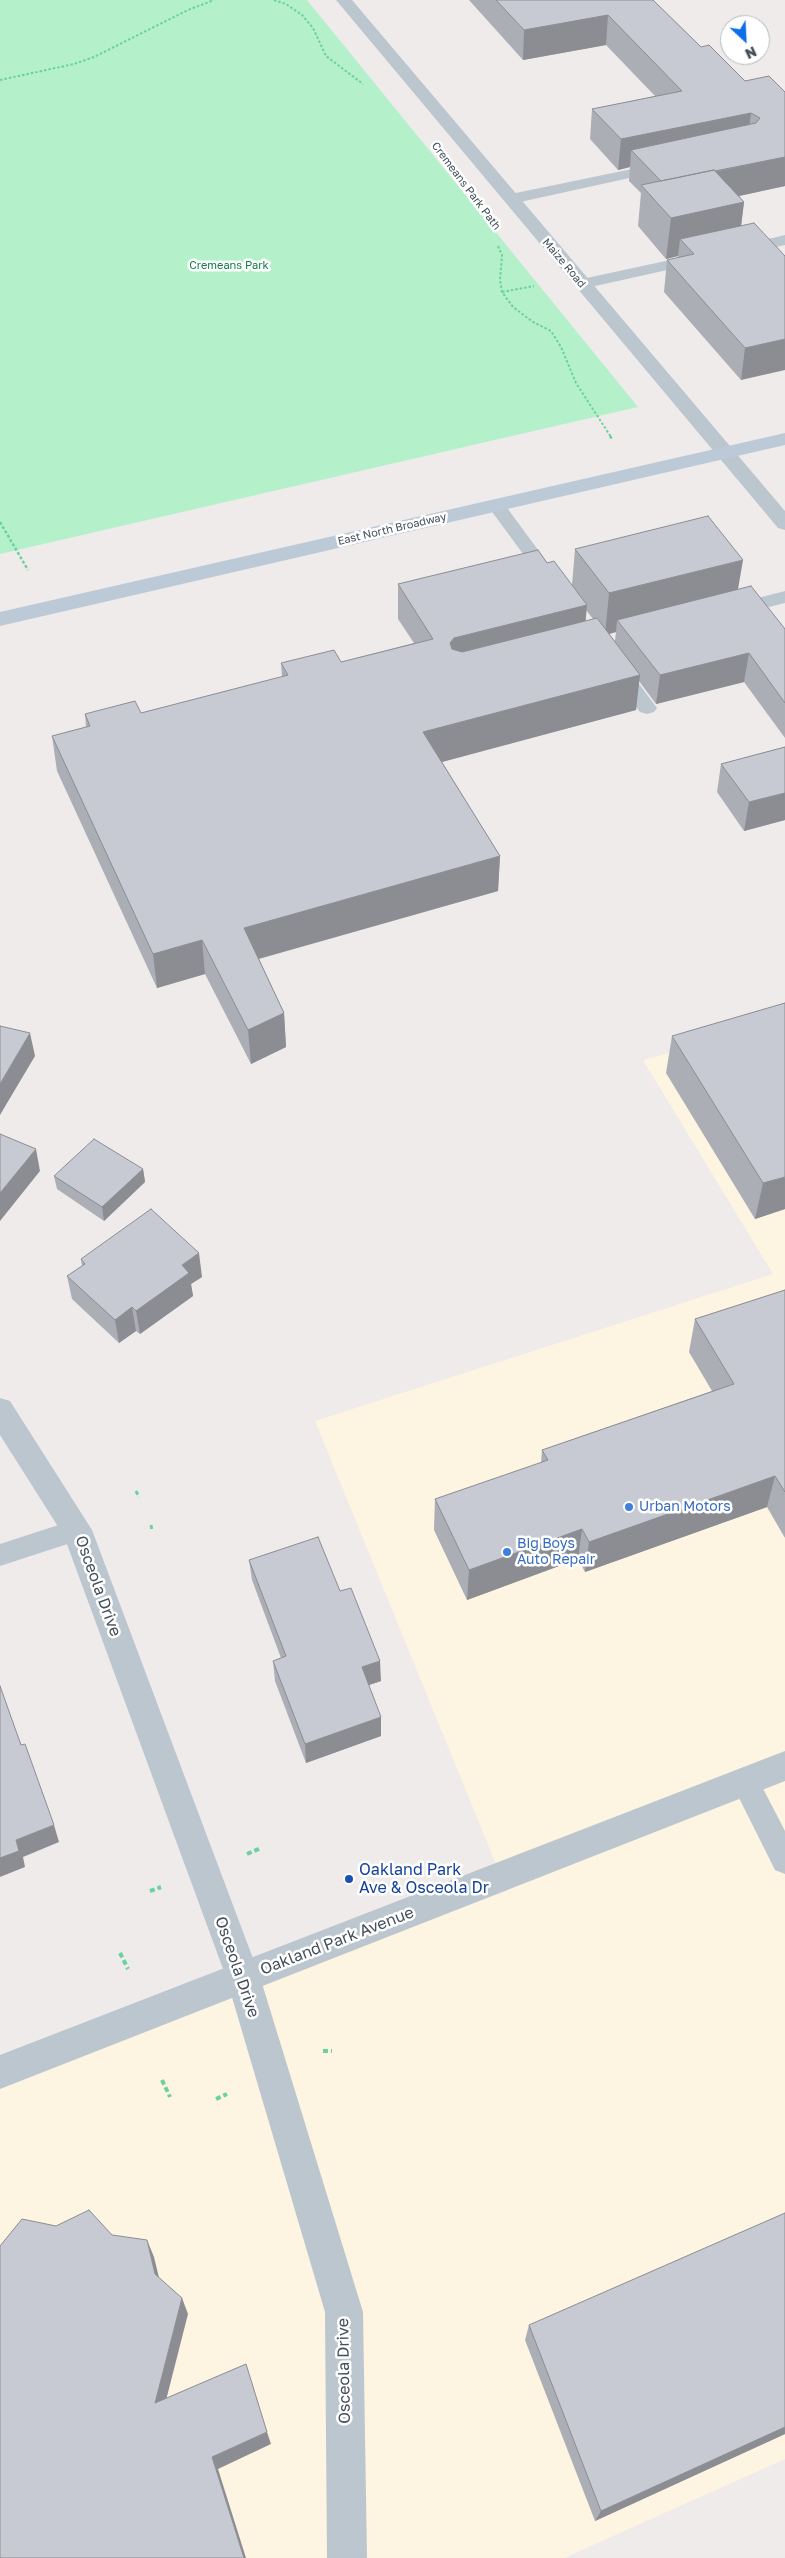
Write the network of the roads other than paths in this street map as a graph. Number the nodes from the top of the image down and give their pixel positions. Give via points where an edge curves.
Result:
1 (344, 0) edge
2 (672, 165) edge
3 (511, 199) junction
4 (785, 240) edge
5 (582, 284) junction
6 (785, 439) edge
7 (726, 454) junction
8 (496, 506) junction
9 (785, 524) edge
10 (558, 589) edge
11 (785, 597) edge
12 (720, 614) edge
13 (0, 619) edge
14 (605, 652) edge
15 (647, 708) dead end
16 (0, 1410) edge
17 (77, 1530) junction
18 (0, 1555) edge
19 (785, 1766) edge
20 (744, 1780) junction
21 (785, 1860) edge
22 (243, 1977) junction
23 (0, 2072) edge
24 (347, 2558) edge

1 - 3 street, Maize Road
2 - 3 lane
3 - 5 street, Maize Road
4 - 5 lane
5 - 7 street, Maize Road
6 - 7 main road, East North Broadway
7 - 8 main road, East North Broadway
7 - 9 street, Maize Road
8 - 10 lane
8 - 13 main road, East North Broadway
11 - 12 lane
14 - 15 lane
16 - 17 street, Osceola Drive
17 - 18 lane
17 - 22 street, Osceola Drive
19 - 20 street, Oakland Park Avenue
20 - 21 lane
20 - 22 street, Oakland Park Avenue
22 - 23 street, Oakland Park Avenue
22 - 24 street, Osceola Drive via 344,2312

